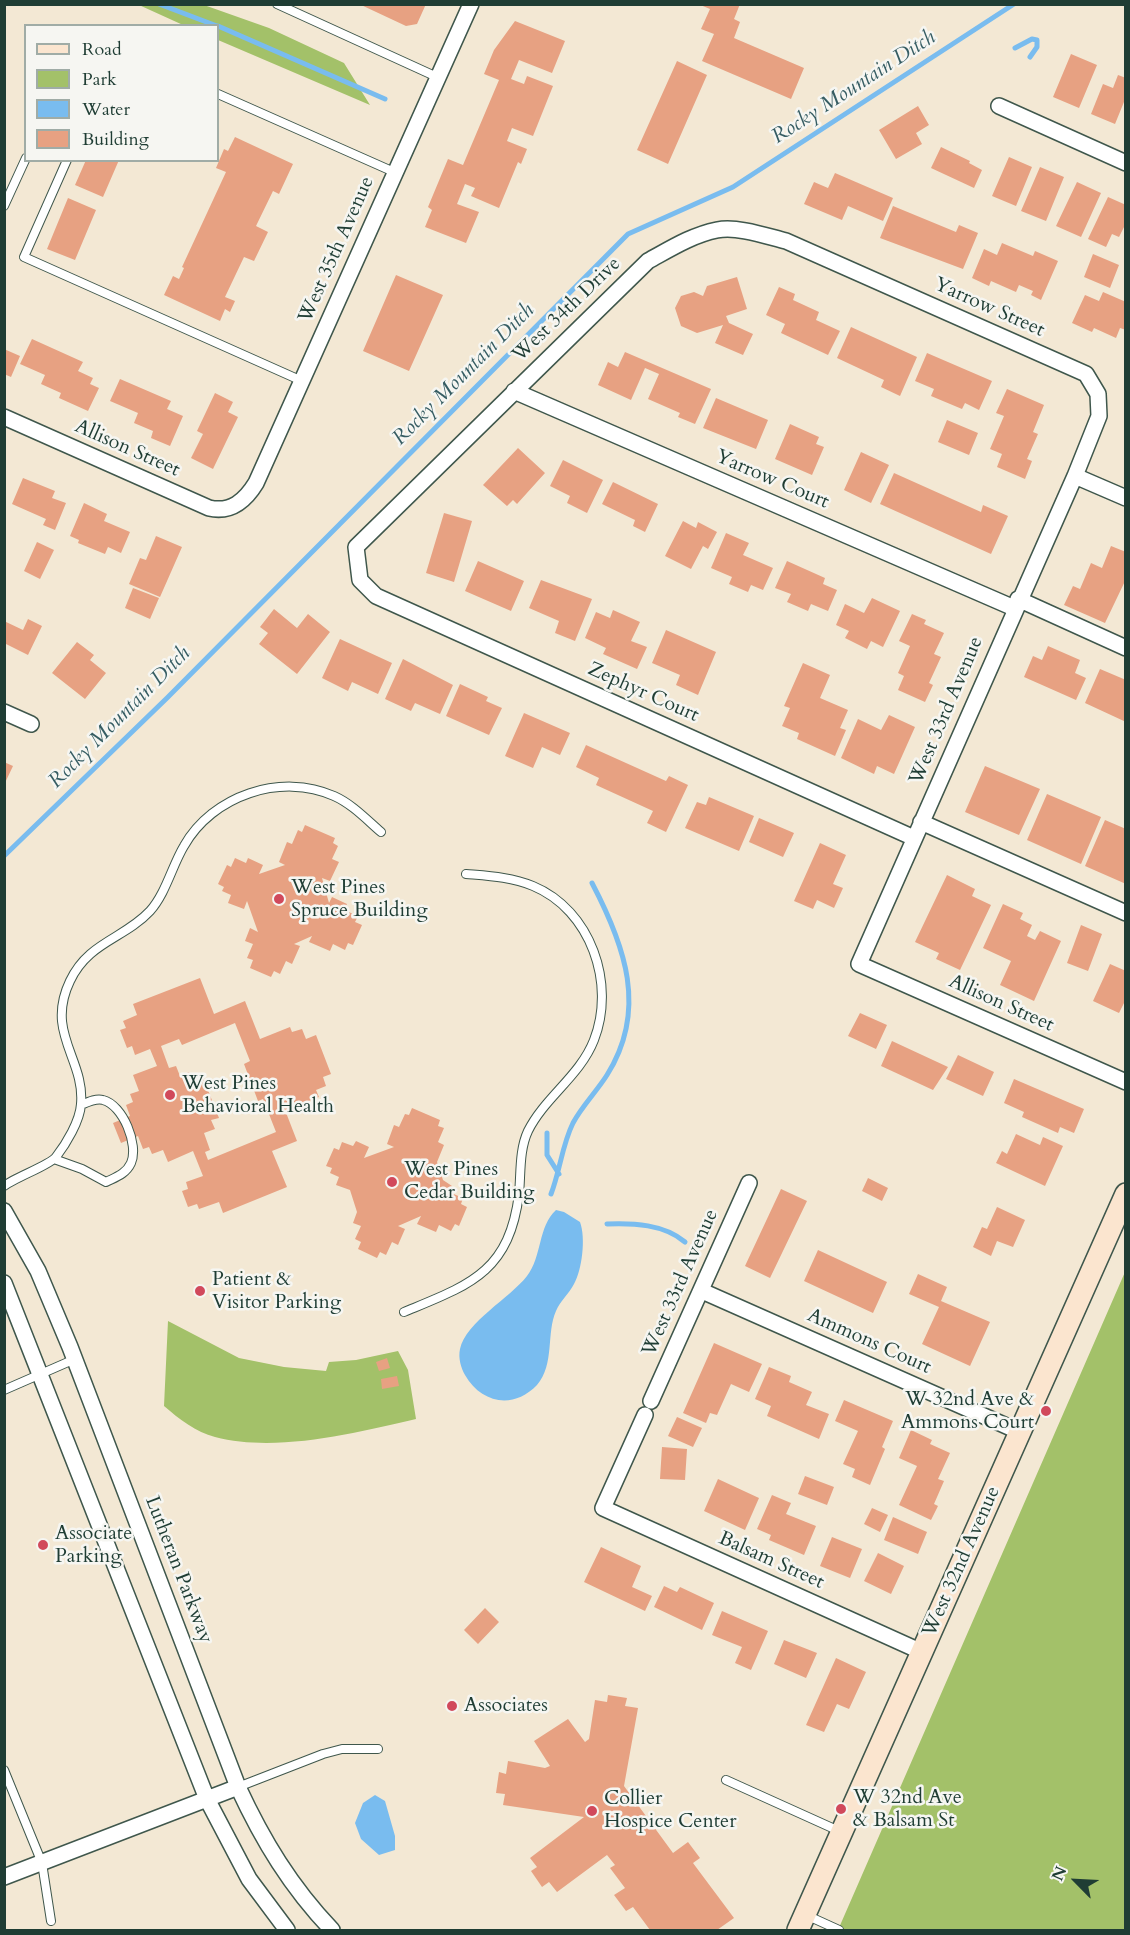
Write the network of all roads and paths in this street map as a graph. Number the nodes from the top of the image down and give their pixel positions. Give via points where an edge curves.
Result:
1 (277, 4) edge
2 (471, 4) edge
3 (437, 77) junction
4 (219, 94) edge
5 (999, 106) dead end
6 (24, 162) edge
7 (66, 162) edge
8 (1125, 163) edge
9 (394, 172) junction
10 (4, 206) edge
11 (719, 230) joint
12 (302, 381) junction
13 (513, 391) junction
14 (4, 417) edge
15 (1075, 476) junction
16 (1125, 498) edge
17 (233, 507) joint
18 (360, 580) joint
19 (1016, 604) junction
20 (1125, 648) edge
21 (4, 712) edge
22 (31, 723) dead end
23 (921, 822) junction
24 (381, 832) dead end
25 (914, 838) junction
26 (466, 874) dead end
27 (1125, 913) edge
28 (860, 964) joint
29 (1125, 1082) edge
30 (81, 1105) junction
31 (54, 1160) junction
32 (749, 1183) dead end
33 (4, 1186) edge
34 (1125, 1194) edge
35 (4, 1211) edge
36 (4, 1283) edge
37 (702, 1291) junction
38 (404, 1312) dead end
39 (75, 1359) junction
40 (40, 1374) junction
41 (4, 1390) edge
42 (1020, 1432) junction
43 (603, 1508) joint
44 (922, 1652) junction
45 (378, 1749) dead end
46 (4, 1770) edge
47 (726, 1780) dead end
48 (238, 1787) junction
49 (207, 1799) junction
50 (842, 1832) junction
51 (42, 1863) junction
52 (4, 1878) edge
53 (51, 1921) dead end
54 (801, 1923) edge
55 (287, 1930) edge
56 (332, 1930) edge
57 (839, 1930) edge

1 - 3 lane
2 - 3 street, West 35th Avenue
3 - 9 street, West 35th Avenue
4 - 9 lane
5 - 8 street
6 - 10 lane
7 - 12 lane via 24,257
9 - 12 street, West 35th Avenue
11 - 13 street, West 34th Drive via 685,241 648,261
11 - 15 street, Yarrow Street via 786,241 1086,374 1098,394 1099,416
12 - 17 street, West 35th Avenue via 256,483
13 - 18 street, West 34th Drive via 356,547
13 - 19 street, Yarrow Court
14 - 17 street, Allison Street via 209,508
15 - 16 street
15 - 19 street, West 33rd Avenue
18 - 25 street, Zephyr Court via 376,596
19 - 20 street, Yarrow Court
19 - 23 street, West 33rd Avenue
21 - 22 street
23 - 25 street, West 33rd Avenue
23 - 27 street
24 - 30 lane via 334,796 294,787 246,794 222,804 200,824 184,845 153,908 140,921 100,944 70,980 63,998 61,1024 77,1076
25 - 28 street, West 33rd Avenue
26 - 38 lane via 508,877 536,887 563,906 596,953 603,984 601,1013 595,1039 580,1067 539,1113 527,1133 516,1218 506,1244 489,1269 458,1289
28 - 29 street, Allison Street
30 - 31 lane via 74,1128
30 - 31 lane via 101,1099 120,1112 134,1147 131,1162 123,1174 106,1182
31 - 33 lane
32 - 37 street, West 33rd Avenue
34 - 42 street, West 32nd Avenue
35 - 39 street, Lutheran Parkway via 38,1271
36 - 40 street
37 - 42 street, Ammons Court
37 - 43 street, West 33rd Avenue
39 - 40 lane
39 - 48 street, Lutheran Parkway
40 - 41 lane
40 - 49 street
42 - 44 street, West 32nd Avenue
43 - 44 street, Balsam Street
44 - 50 street, West 32nd Avenue
45 - 48 lane via 342,1749 322,1754
46 - 51 lane
47 - 50 lane
48 - 49 street
48 - 56 street, Lutheran Parkway via 285,1875
49 - 51 street
49 - 55 street via 249,1879
50 - 54 street, West 32nd Avenue
51 - 52 street
51 - 53 lane
54 - 57 lane

